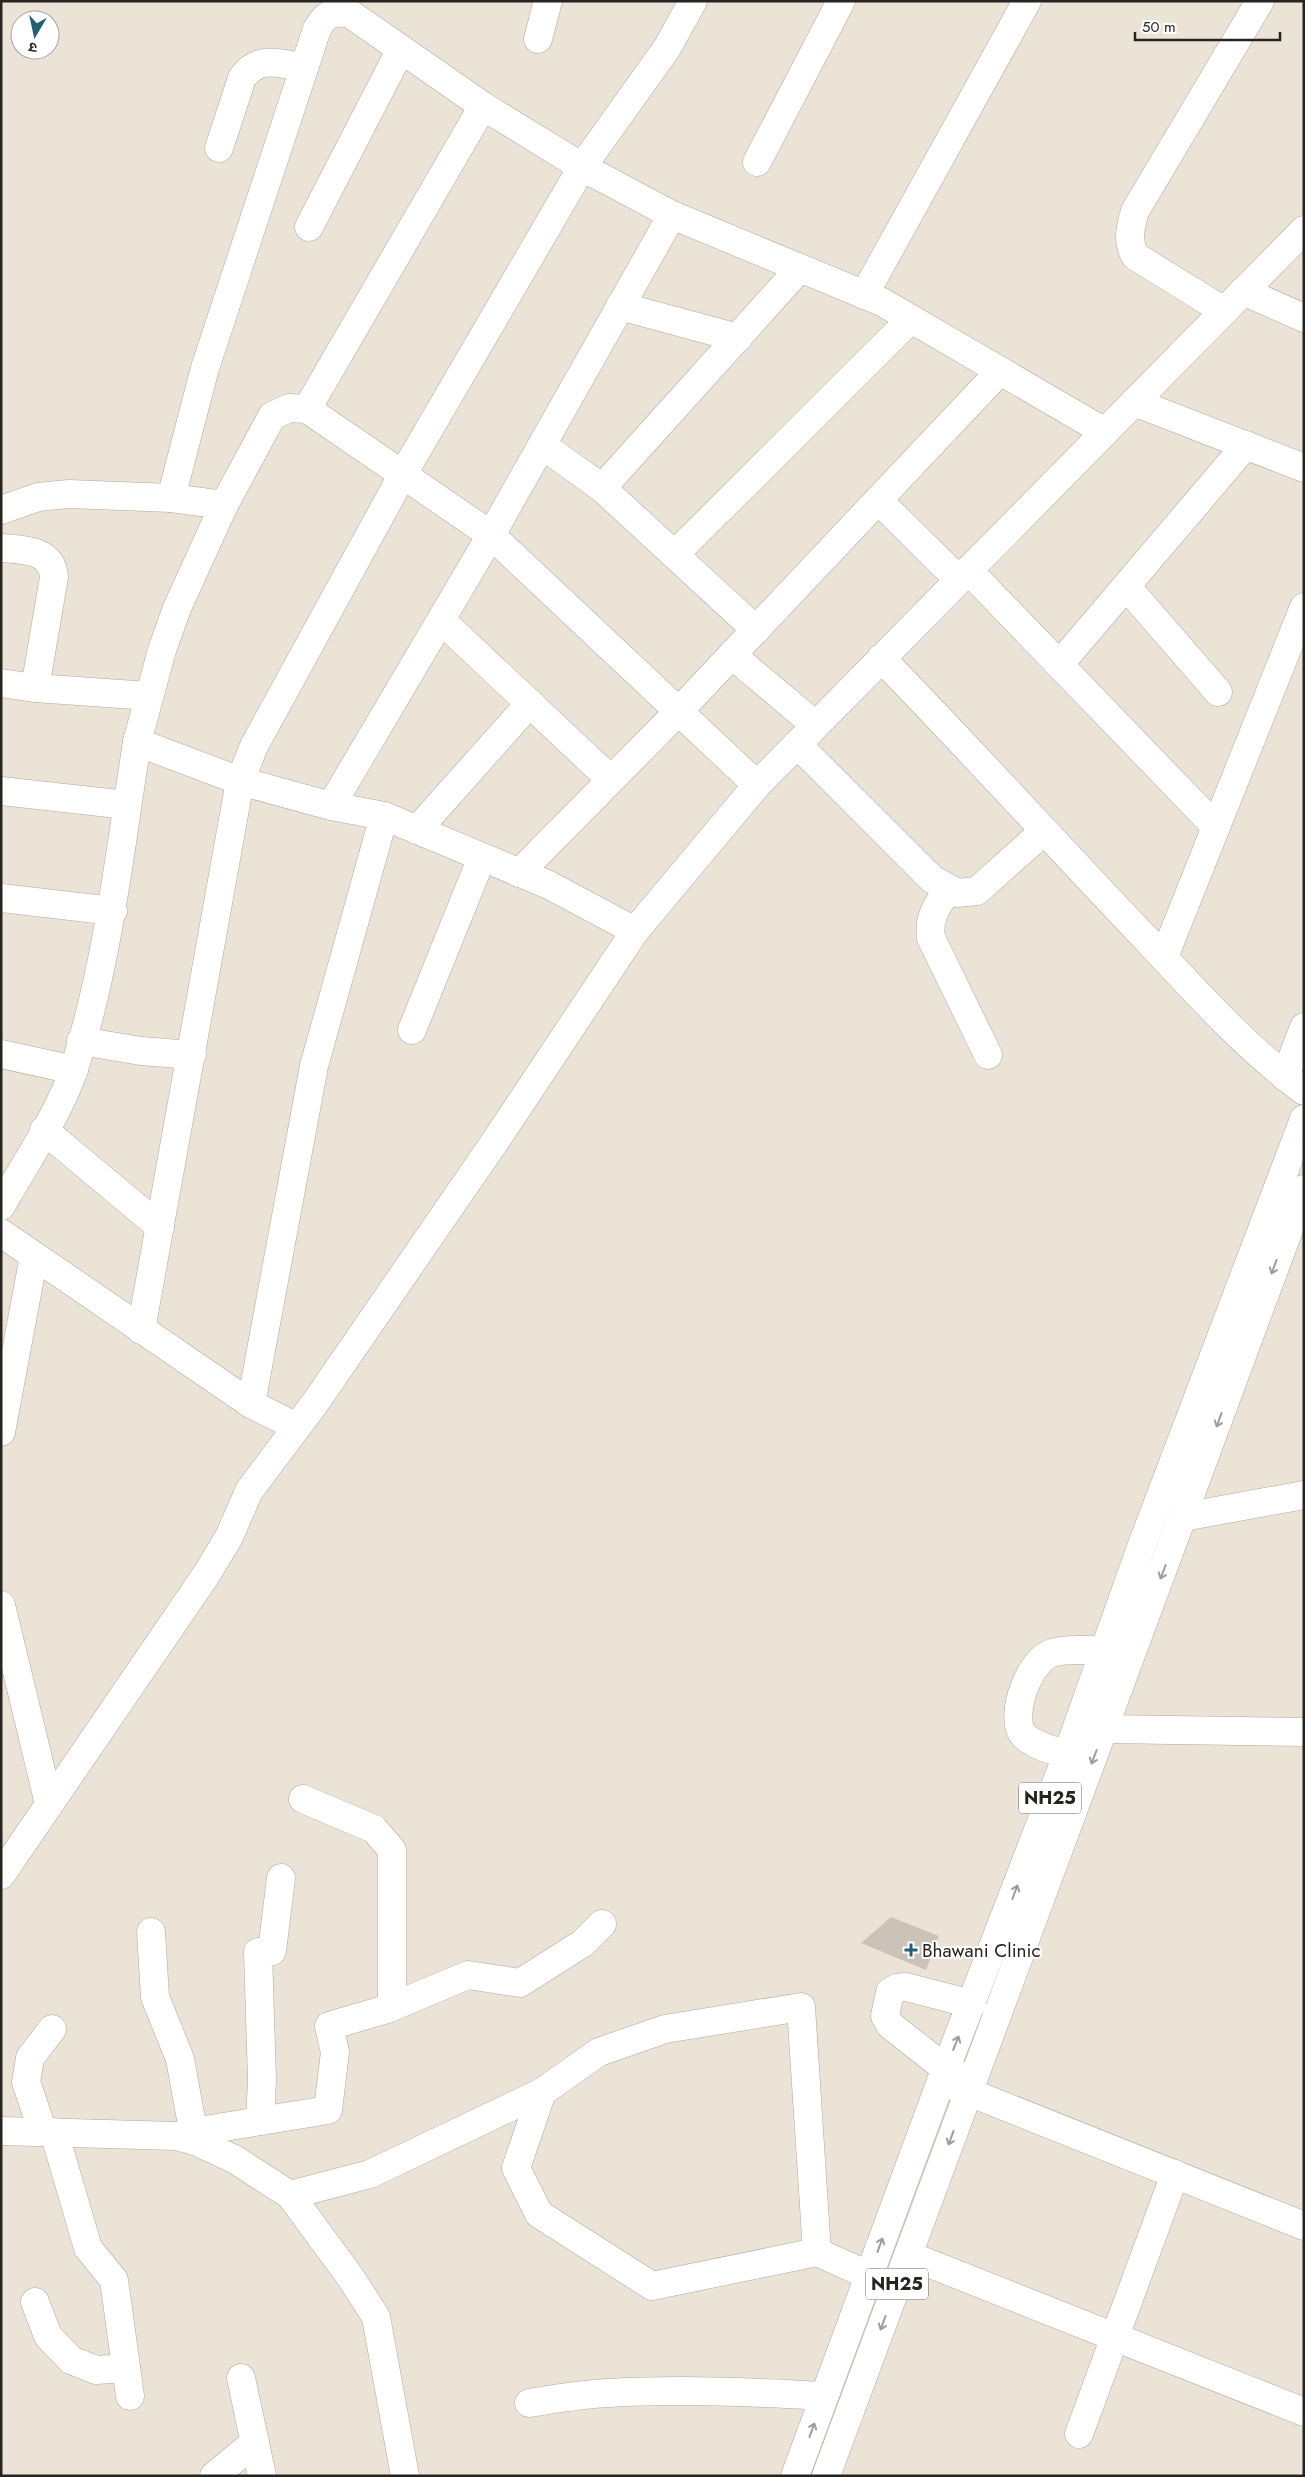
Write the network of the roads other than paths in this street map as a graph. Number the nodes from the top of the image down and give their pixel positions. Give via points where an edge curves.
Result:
1 (548, 1) edge
2 (693, 1) edge
3 (841, 1) edge
4 (1027, 1) edge
5 (1260, 1) edge
6 (538, 39) dead end
7 (401, 49) junction
8 (304, 68) junction
9 (483, 106) junction
10 (219, 148) dead end
11 (757, 162) dead end
12 (582, 167) junction
13 (672, 214) junction
14 (309, 226) dead end
15 (1304, 230) edge
16 (800, 268) junction
17 (1243, 292) junction
18 (864, 295) junction
19 (620, 306) junction
20 (1224, 311) junction
21 (1304, 318) edge
22 (910, 319) junction
23 (738, 338) junction
24 (1000, 371) junction
25 (1134, 402) junction
26 (307, 409) junction
27 (1105, 432) junction
28 (542, 445) junction
29 (1246, 445) junction
30 (1304, 468) edge
31 (403, 474) junction
32 (602, 488) junction
33 (171, 498) junction
34 (878, 500) junction
35 (224, 505) junction
36 (1, 510) edge
37 (491, 535) junction
38 (1, 548) edge
39 (675, 554) junction
40 (963, 575) junction
41 (1126, 586) junction
42 (1304, 607) edge
43 (441, 620) junction
44 (756, 630) junction
45 (732, 655) junction
46 (881, 658) junction
47 (1059, 665) junction
48 (1, 683) edge
49 (35, 688) junction
50 (1218, 692) dead end
51 (149, 696) junction
52 (530, 703) junction
53 (678, 712) junction
54 (806, 735) junction
55 (137, 742) junction
56 (610, 779) junction
57 (240, 781) junction
58 (756, 785) junction
59 (1, 791) edge
60 (127, 805) junction
61 (331, 806) junction
62 (384, 816) junction
63 (1216, 827) junction
64 (417, 830) junction
65 (1044, 830) junction
66 (482, 857) junction
67 (519, 873) junction
68 (948, 889) junction
69 (1, 898) edge
70 (112, 912) junction
71 (636, 931) junction
72 (1164, 957) junction
73 (1304, 1027) edge
74 (412, 1030) dead end
75 (81, 1041) junction
76 (1, 1054) edge
77 (192, 1055) junction
78 (988, 1055) dead end
79 (74, 1070) junction
80 (1294, 1084) edge
81 (1304, 1119) edge
82 (44, 1130) junction
83 (1304, 1188) edge
84 (1, 1206) edge
85 (160, 1227) junction
86 (1, 1233) edge
87 (1295, 1236) edge
88 (34, 1256) junction
89 (141, 1330) junction
90 (252, 1404) junction
91 (297, 1427) junction
92 (1, 1432) edge
93 (1304, 1495) edge
94 (1183, 1517) junction
95 (1, 1605) edge
96 (1106, 1650) junction
97 (1104, 1729) junction
98 (1304, 1732) edge
99 (1067, 1755) junction
100 (303, 1800) dead end
101 (49, 1804) junction
102 (1, 1875) edge
103 (281, 1878) dead end
104 (602, 1924) dead end
105 (151, 1932) dead end
106 (972, 2004) junction
107 (392, 2006) junction
108 (52, 2029) dead end
109 (943, 2075) junction
110 (970, 2086) junction
111 (542, 2092) junction
112 (260, 2121) junction
113 (1, 2131) edge
114 (49, 2132) junction
115 (194, 2136) junction
116 (1175, 2174) junction
117 (290, 2195) junction
118 (1304, 2226) edge
119 (817, 2252) junction
120 (908, 2255) junction
121 (868, 2276) junction
122 (35, 2302) dead end
123 (1114, 2338) junction
124 (126, 2368) junction
125 (240, 2378) dead end
126 (130, 2396) dead end
127 (824, 2396) junction
128 (529, 2402) dead end
129 (1304, 2412) edge
130 (1079, 2434) dead end
131 (255, 2442) junction
132 (214, 2476) edge
133 (262, 2476) edge
134 (405, 2476) edge
135 (795, 2476) edge
136 (826, 2476) edge

1 - 6 main road
2 - 12 main road via 667,48
3 - 11 main road
4 - 18 main road
5 - 20 main road via 1134,211 1130,229 1130,246 1135,256
7 - 8 main road via 349,13 335,12 324,17 317,29
7 - 9 main road
7 - 14 main road
8 - 10 main road via 266,61 248,69 242,78
8 - 33 main road via 205,368
9 - 12 main road
9 - 26 main road
12 - 13 main road
12 - 31 main road
13 - 16 main road
13 - 19 main road
15 - 17 main road
16 - 18 main road
16 - 23 main road
17 - 20 main road
17 - 21 main road
18 - 22 main road
19 - 23 main road
19 - 28 main road
20 - 25 main road
22 - 24 main road
22 - 39 main road
23 - 32 main road
24 - 27 main road
24 - 34 main road
25 - 27 main road
25 - 29 main road
26 - 31 main road
26 - 35 main road via 289,408 272,416
27 - 40 main road
28 - 32 main road
28 - 37 main road
29 - 30 main road
29 - 41 main road
31 - 37 main road
31 - 57 main road via 254,746
32 - 39 main road
33 - 35 main road
33 - 36 main road via 69,494 38,497
34 - 40 main road
34 - 44 main road
35 - 51 main road via 177,608
37 - 43 main road
37 - 53 main road
38 - 49 main road via 36,552 53,566 54,577
39 - 44 main road
40 - 46 main road
40 - 47 main road
41 - 47 main road
41 - 50 main road
42 - 63 main road
43 - 52 main road
43 - 61 main road
44 - 45 main road
45 - 53 main road
45 - 54 main road
46 - 54 main road
46 - 65 main road
47 - 63 main road
48 - 49 main road
49 - 51 main road
51 - 55 main road
52 - 56 main road
52 - 64 main road
53 - 56 main road
53 - 58 main road
54 - 58 main road
54 - 68 main road via 932,879
55 - 57 main road
55 - 60 main road
56 - 67 main road
57 - 61 main road
57 - 77 main road
58 - 71 main road
59 - 60 main road
60 - 70 main road
61 - 62 main road
62 - 64 main road
62 - 90 main road via 314,1066
63 - 72 main road
64 - 66 main road
65 - 68 main road via 977,891
65 - 72 main road
66 - 67 main road
66 - 74 main road
67 - 71 main road via 549,885
68 - 78 main road via 932,913 931,938
69 - 70 main road
70 - 75 main road
71 - 91 main road
72 - 80 main road via 1252,1050
73 - 80 main road
75 - 77 main road
75 - 79 main road
76 - 79 main road
77 - 85 main road
79 - 82 main road
81 - 96 main road, NH25
82 - 84 main road
82 - 85 main road
83 - 87 main road, NH25
85 - 89 main road
86 - 88 main road
87 -> 94 main road, NH25
88 - 89 main road
88 - 92 main road
89 - 90 main road
90 - 91 main road
91 - 101 main road via 249,1491 229,1537 206,1575
93 - 94 main road
94 -> 97 main road, NH25
95 - 101 main road
96 - 99 main road, NH25
96 - 99 main road via 1052,1653 1040,1659 1025,1685 1018,1724 1022,1734 1030,1741
97 - 98 main road
97 -> 110 main road, NH25
106 -> 99 main road, NH25
100 - 107 main road via 374,1829 392,1850
101 - 102 main road
103 - 112 main road via 272,1951 258,1952
104 - 107 main road via 583,1943 520,1983 468,1975
105 - 115 main road via 155,1997 180,2059
109 -> 106 main road, NH25
106 - 109 main road via 906,1987 890,1992 885,2016 890,2025
107 - 112 main road via 329,2026 335,2052 328,2110
108 - 114 main road via 30,2058 26,2082
109 - 110 main road
121 -> 109 main road, NH25
110 - 116 main road
110 -> 120 main road, NH25
111 - 117 main road via 370,2174
111 - 119 main road via 516,2168 539,2214 652,2286
111 - 119 main road via 599,2052 665,2028 800,2007
112 - 115 main road
113 - 114 main road
114 - 115 main road
114 - 124 main road via 88,2248 114,2280
115 - 117 main road
116 - 118 main road
116 - 123 main road
117 - 134 main road via 376,2317
119 - 121 main road
120 - 123 main road
120 -> 136 main road, NH25
121 - 127 main road, NH25
122 - 124 main road via 48,2336 70,2360 96,2370
123 - 129 main road
123 - 130 main road
124 - 126 main road
125 - 131 main road
127 - 128 main road via 665,2390
135 -> 127 main road, NH25
131 - 132 main road
131 - 133 main road

